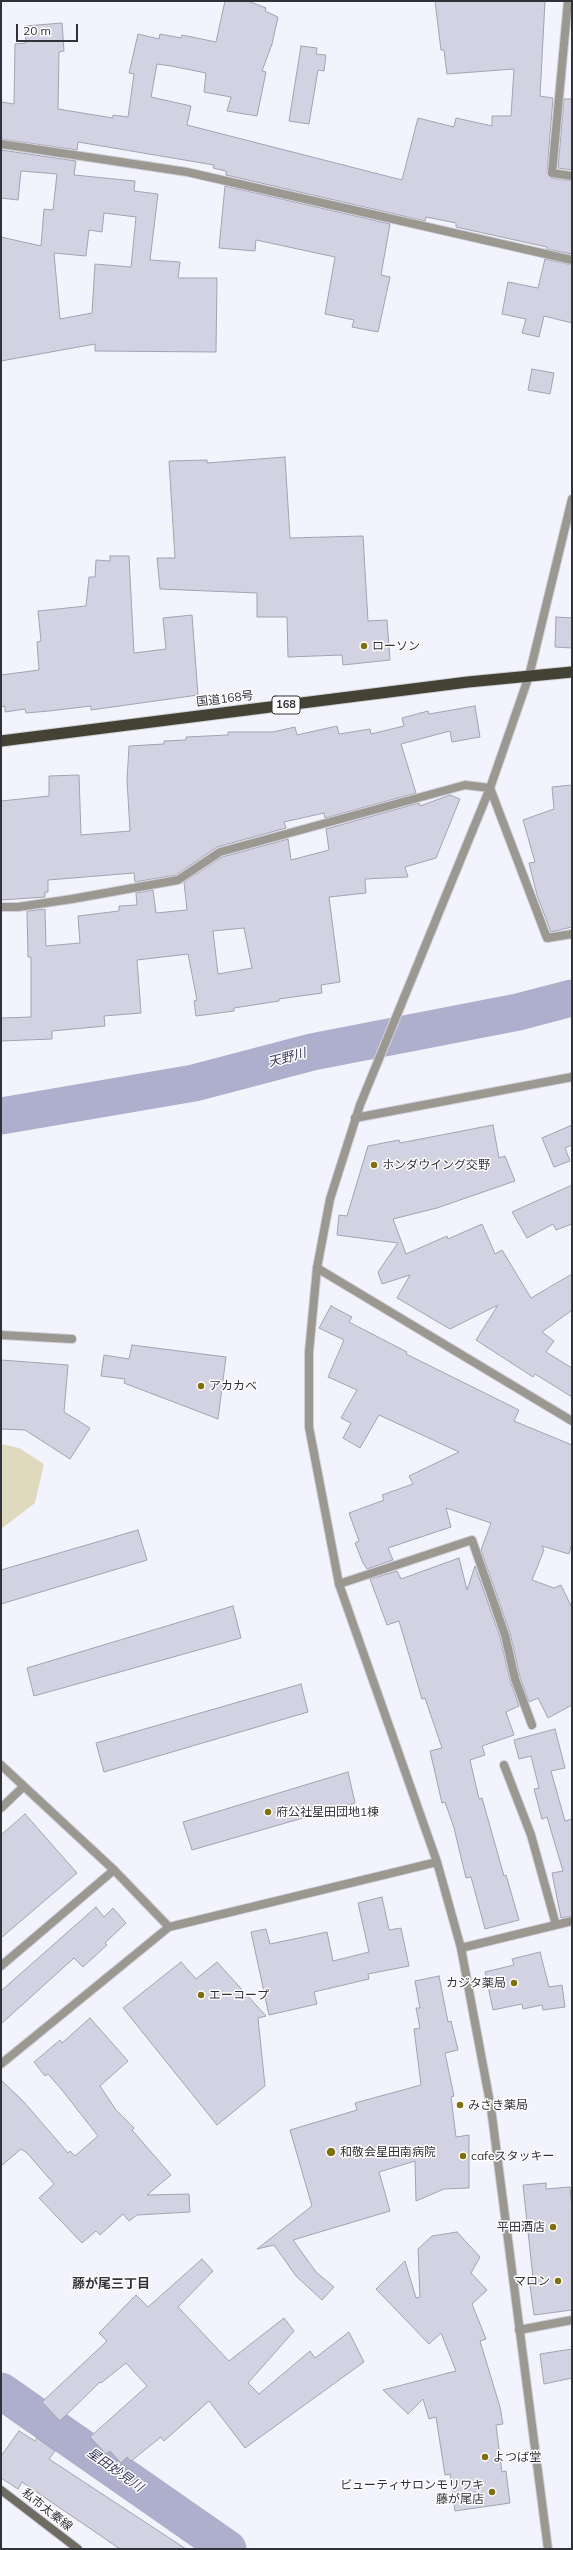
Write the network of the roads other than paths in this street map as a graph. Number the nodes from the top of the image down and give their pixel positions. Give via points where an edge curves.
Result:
1 (568, 1) edge
2 (1, 144) edge
3 (572, 176) edge
4 (572, 260) edge
5 (572, 499) edge
6 (572, 672) edge
7 (529, 676) junction
8 (1, 741) edge
9 (490, 788) junction
10 (1, 906) edge
11 (572, 934) edge
12 (572, 1077) edge
13 (356, 1118) junction
14 (317, 1268) junction
15 (1, 1335) edge
16 (72, 1339) dead end
17 (572, 1421) edge
18 (339, 1584) junction
19 (532, 1725) dead end
20 (1, 1765) edge
21 (504, 1766) dead end
22 (23, 1786) junction
23 (1, 1808) edge
24 (437, 1862) junction
25 (114, 1870) junction
26 (572, 1921) edge
27 (556, 1925) junction
28 (169, 1927) junction
29 (461, 1948) junction
30 (1, 1966) edge
31 (1, 2064) edge
32 (572, 2320) edge
33 (519, 2330) junction
34 (1, 2490) edge
35 (78, 2549) edge
36 (548, 2549) edge

1 - 3 street via 552,173
2 - 4 street via 187,172
5 - 7 street
6 - 7 highway, 国道168号 / 168
7 - 8 highway, 国道168号 / 168
7 - 9 street
9 - 10 street via 465,785 220,852 178,880 18,907
9 - 11 street via 547,938
9 - 13 street via 405,992
12 - 13 street
13 - 14 street via 330,1199
14 - 17 street
14 - 18 street via 309,1352 309,1427
15 - 16 street
18 - 19 street via 472,1540 505,1635 515,1679
18 - 24 street
20 - 22 street
21 - 27 street via 531,1836
22 - 23 street
22 - 25 street
24 - 28 street
24 - 29 street
25 - 28 street
25 - 30 street
26 - 27 street
27 - 29 street
28 - 31 street
29 - 33 street via 491,2108
32 - 33 street
33 - 36 street
34 - 35 main road, 私市太秦線

